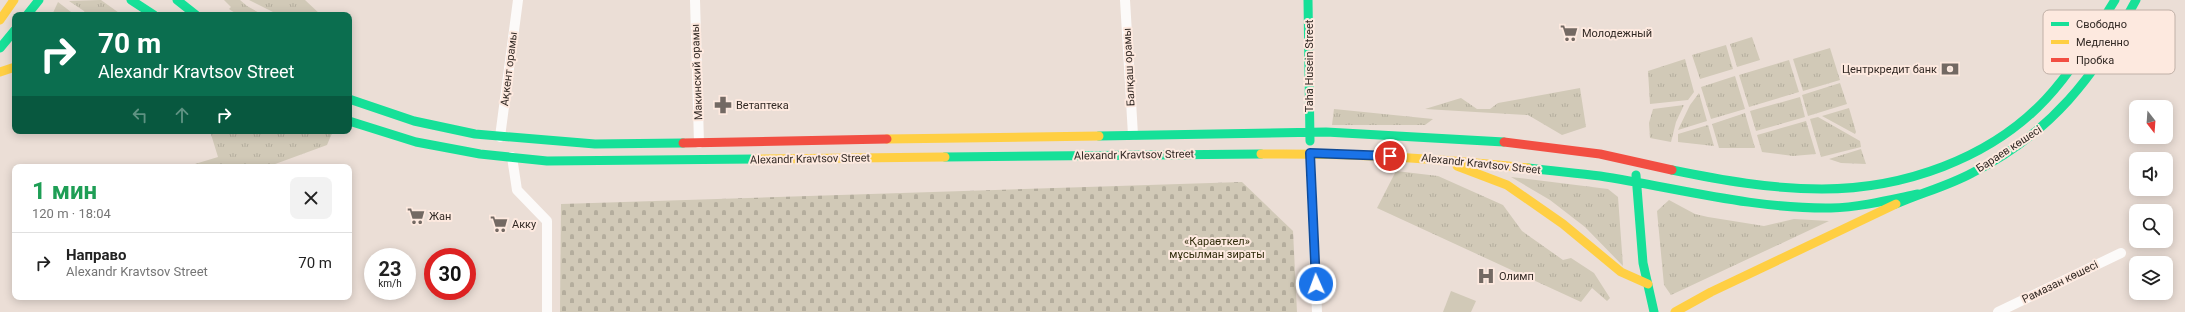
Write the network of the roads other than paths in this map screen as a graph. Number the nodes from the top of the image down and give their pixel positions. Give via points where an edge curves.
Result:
1 (14, 0) edge
2 (39, 0) edge
3 (131, 0) edge
4 (177, 0) edge
5 (518, 0) edge
6 (695, 0) edge
7 (1126, 0) edge
8 (1308, 0) edge
9 (2115, 0) edge
10 (2136, 0) edge
11 (2109, 10) edge
12 (2131, 10) edge
13 (29, 12) edge
14 (149, 12) edge
15 (192, 12) edge
16 (0, 20) edge
17 (12, 34) edge
18 (0, 48) edge
19 (12, 68) edge
20 (0, 72) edge
21 (2066, 74) edge
22 (2091, 74) edge
23 (352, 100) edge
24 (352, 122) edge
25 (1309, 132) junction
26 (1133, 135) junction
27 (500, 137) junction
28 (700, 144) junction
29 (1310, 153) junction
30 (512, 157) junction
31 (1438, 158) junction
32 (1635, 162) junction
33 (1912, 177) joint
34 (1637, 183) junction
35 (1918, 194) junction
36 (2121, 253) dead end
37 (1648, 284) junction
38 (547, 312) edge
39 (1317, 312) edge
40 (1654, 312) edge
41 (1675, 312) edge
42 (1998, 312) edge

1 - 16 main road
2 - 13 main road
3 - 14 main road
4 - 15 main road
5 - 27 street, Ақкент орамы
6 - 28 street, Макинский орамы
7 - 26 street, Балқаш орамы
8 - 25 main road, Taha Husein Street
9 - 11 main road, Бараев көшесі
10 - 12 main road, Бараев көшесі
17 - 18 main road
19 - 20 main road
21 - 33 main road, Бараев көшесі via 2044,101 1999,138 1962,158
22 - 35 main road, Бараев көшесі via 2042,128 1989,164 1952,182
23 - 27 main road, Alexandr Kravtsov Street via 414,121
24 - 30 main road, Alexandr Kravtsov Street via 416,142
25 - 26 main road, Alexandr Kravtsov Street
25 - 29 main road, Taha Husein Street
25 - 32 main road, Alexandr Kravtsov Street via 1433,137 1602,154
26 - 28 main road, Alexandr Kravtsov Street
27 - 28 main road, Alexandr Kravtsov Street via 595,144
29 - 30 main road, Alexandr Kravtsov Street via 656,161 547,161
29 - 31 main road, Alexandr Kravtsov Street
29 - 39 street
30 - 38 street via 517,190 547,221
31 - 34 main road, Alexandr Kravtsov Street via 1600,176
31 - 37 main road via 1507,185 1563,224 1621,272
32 - 33 main road, Alexandr Kravtsov Street via 1789,188 1829,189 1866,186
32 - 34 main road
34 - 35 main road, Alexandr Kravtsov Street via 1789,207 1832,208 1868,205
34 - 37 main road via 1640,231
35 - 41 main road via 1711,292
36 - 42 street, Рамазан көшесі
37 - 40 main road

